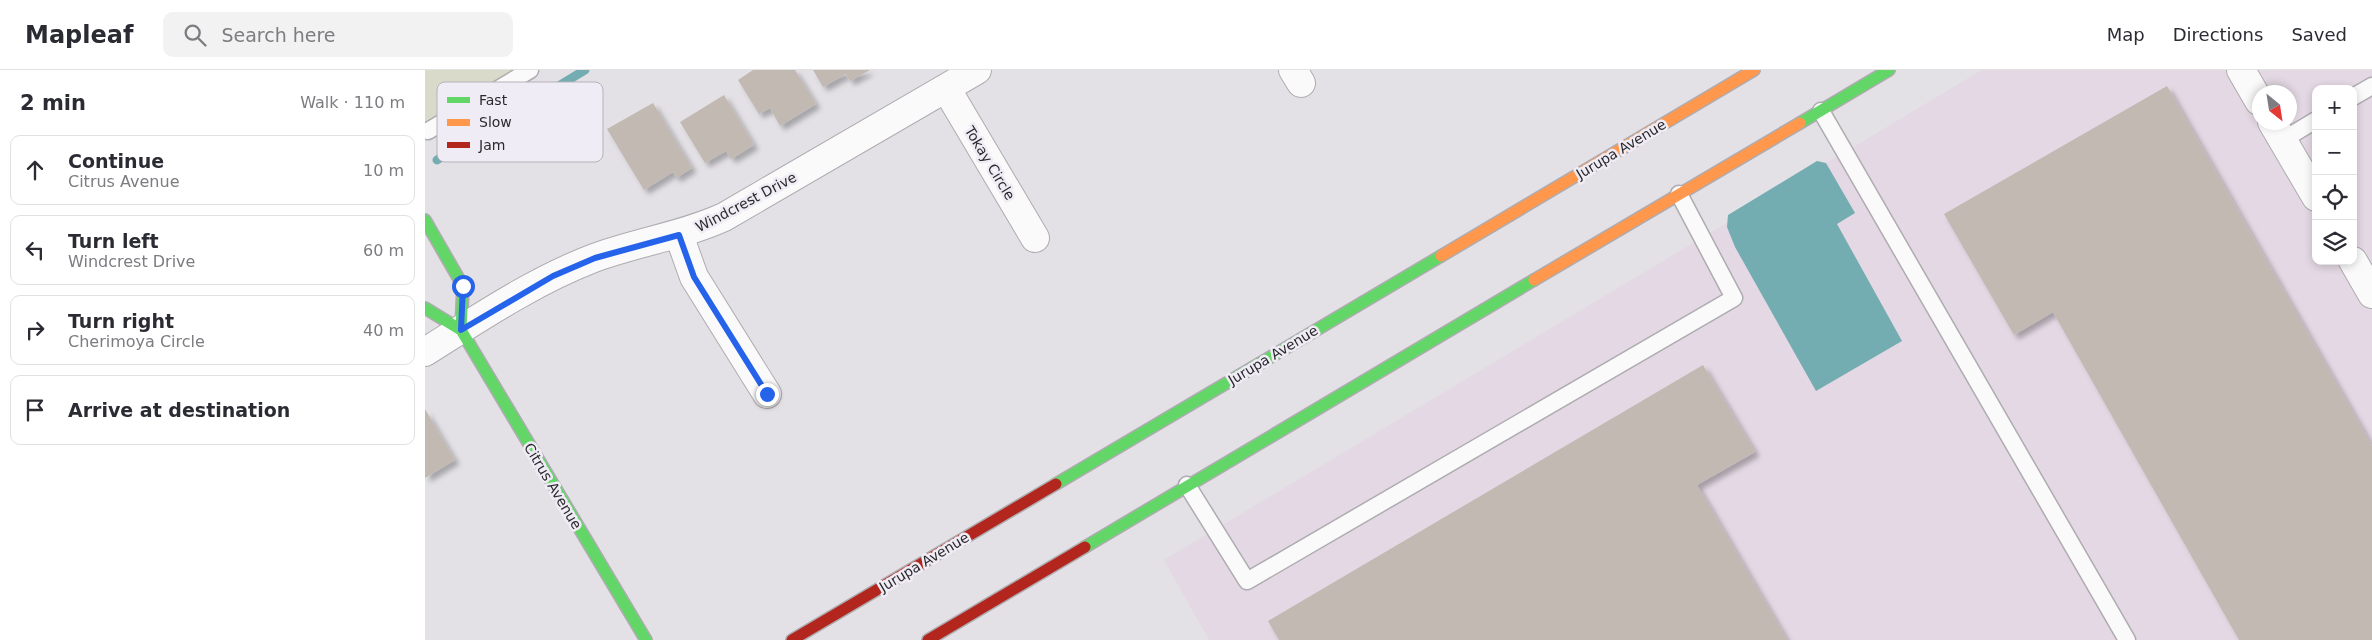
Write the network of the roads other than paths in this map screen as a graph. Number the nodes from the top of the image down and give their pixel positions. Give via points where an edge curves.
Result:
1 (530, 70) edge
2 (977, 70) edge
3 (1754, 70) edge
4 (1889, 70) edge
5 (2241, 70) edge
6 (510, 82) edge
7 (2372, 86) edge
8 (946, 88) junction
9 (2252, 89) edge
10 (2357, 95) edge
11 (1821, 111) junction
12 (2312, 121) edge
13 (437, 126) edge
14 (428, 131) dead end
15 (2277, 131) edge
16 (2312, 190) edge
17 (1679, 194) junction
18 (425, 220) edge
19 (679, 235) junction
20 (1035, 238) dead end
21 (2355, 265) edge
22 (2372, 294) edge
23 (425, 308) edge
24 (461, 330) junction
25 (425, 352) edge
26 (767, 394) dead end
27 (1187, 485) junction
28 (932, 639) edge
29 (646, 640) edge
30 (792, 640) edge
31 (2127, 640) edge

1 - 6 lane
2 - 8 street, Windcrest Drive
3 - 30 main road, Jurupa Avenue
4 - 11 main road
5 - 9 street
7 - 10 lane
8 - 19 street, Windcrest Drive via 758,198 715,221
8 - 20 street, Tokay Circle
11 - 17 main road
11 - 31 lane
12 - 15 lane
13 - 14 lane
15 - 16 street
17 - 27 main road
17 - 27 lane via 1734,298 1247,581
18 - 24 main road via 463,286
19 - 24 street, Windcrest Drive via 602,256 561,272
19 - 26 street via 694,277
21 - 22 street
23 - 24 main road, Citrus Avenue
24 - 25 street, Windcrest Drive
24 - 29 main road, Citrus Avenue
27 - 28 main road

